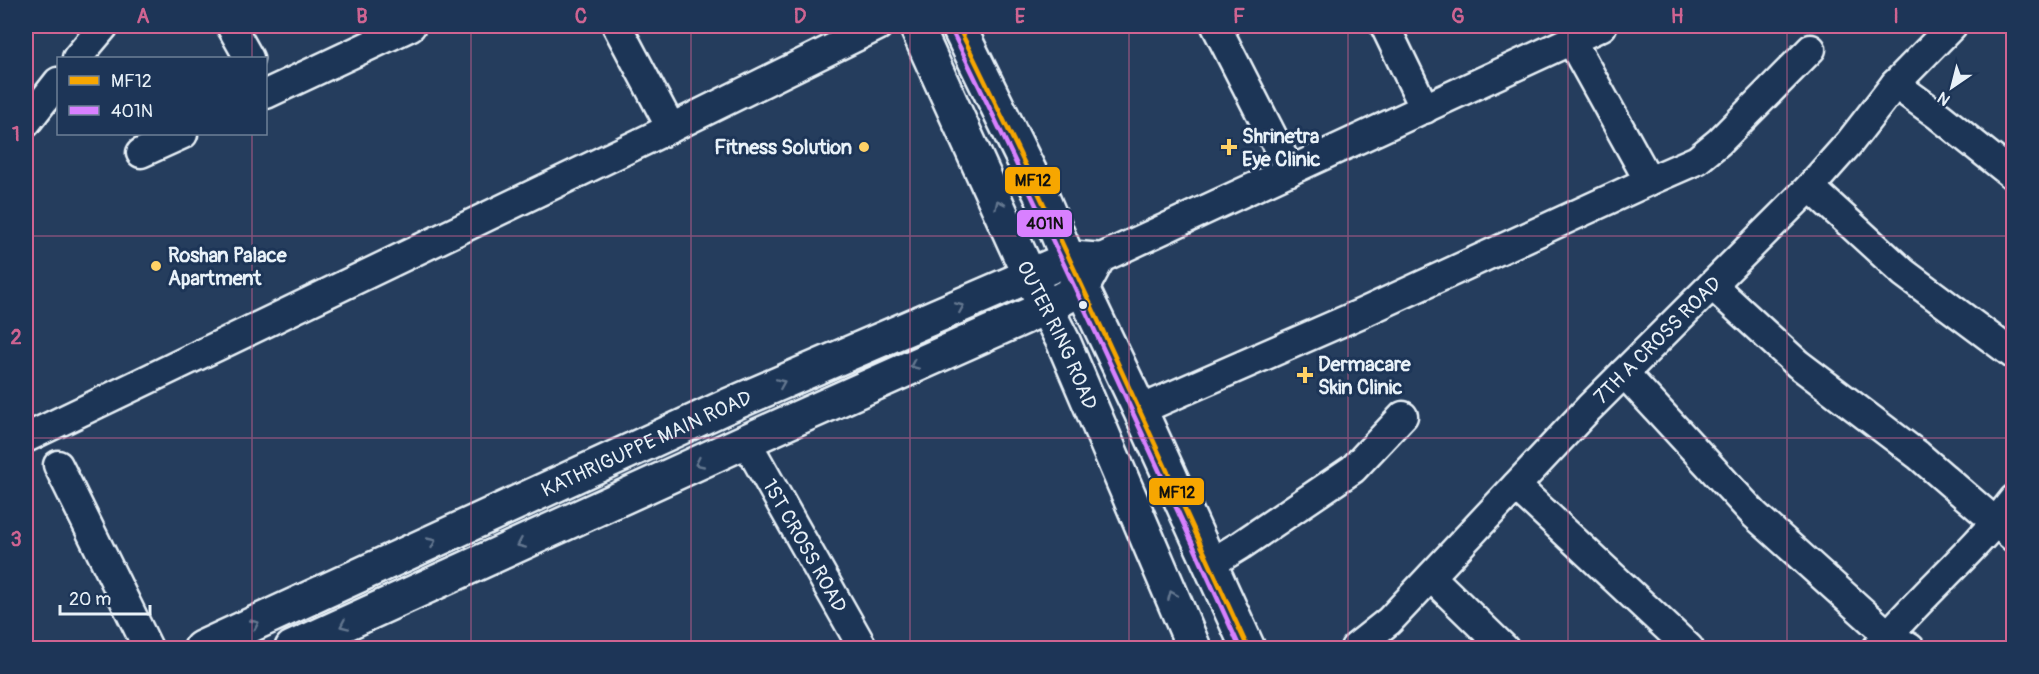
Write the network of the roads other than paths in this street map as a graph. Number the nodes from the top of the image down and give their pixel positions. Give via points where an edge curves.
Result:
1 (104, 26) edge
2 (231, 26) edge
3 (411, 26) edge
4 (616, 26) edge
5 (878, 26) edge
6 (916, 26) edge
7 (957, 26) edge
8 (1216, 26) edge
9 (1385, 26) edge
10 (1602, 26) edge
11 (1952, 26) edge
12 (1571, 40) junction
13 (1811, 49) dead end
14 (78, 57) edge
15 (248, 57) edge
16 (57, 83) edge
17 (1896, 84) junction
18 (267, 92) edge
19 (1425, 109) junction
20 (26, 123) edge
21 (672, 128) junction
22 (181, 135) edge
23 (141, 153) dead end
24 (1290, 171) junction
25 (2013, 176) edge
26 (1649, 181) junction
27 (1810, 188) junction
28 (1082, 269) junction
29 (1030, 277) junction
30 (1713, 286) junction
31 (1047, 307) junction
32 (2013, 355) edge
33 (1624, 373) junction
34 (1140, 410) junction
35 (1403, 416) dead end
36 (26, 438) edge
37 (746, 441) junction
38 (58, 465) dead end
39 (1516, 486) junction
40 (2013, 498) edge
41 (2004, 531) edge
42 (1210, 564) junction
43 (1431, 577) junction
44 (1892, 644) edge
45 (148, 648) edge
46 (201, 648) edge
47 (292, 648) edge
48 (863, 648) edge
49 (1194, 648) edge
50 (1248, 648) edge
51 (1355, 648) edge
52 (1504, 648) edge
53 (1689, 648) edge

1 - 14 street
2 - 15 street
3 - 18 street
4 - 21 street
5 - 21 street
29 -> 6 main road, OUTER RING ROAD
7 - 28 main road
8 - 24 street
9 - 19 street
10 - 12 street
11 - 17 street, 7TH A CROSS ROAD
12 - 19 street
12 - 26 street
13 - 26 street via 1719,142 1696,160
16 - 20 street
17 - 25 street
17 - 27 street, 7TH A CROSS ROAD
19 - 24 street
21 - 36 street
22 - 23 street
24 - 28 street
26 - 34 street
27 - 30 street, 7TH A CROSS ROAD
27 - 32 street via 1904,273
28 - 29 main road, KATHRIGUPPE MAIN ROAD
28 - 31 main road, KATHRIGUPPE MAIN ROAD
28 - 34 main road
29 - 31 main road, OUTER RING ROAD
46 -> 29 main road, KATHRIGUPPE MAIN ROAD via 725,407
30 - 33 street, 7TH A CROSS ROAD
30 - 41 street via 1798,364 1918,455
31 -> 37 main road, KATHRIGUPPE MAIN ROAD
49 -> 31 main road, OUTER RING ROAD
33 - 39 street, 7TH A CROSS ROAD
33 - 44 street via 1755,515
34 - 42 main road
35 - 42 street via 1353,469
37 -> 47 main road, KATHRIGUPPE MAIN ROAD
37 - 48 street, 1ST CROSS ROAD
38 - 45 street
39 - 43 street, 7TH A CROSS ROAD
39 - 53 street
40 - 41 street
41 - 44 street
42 - 50 main road
43 - 51 street, 7TH A CROSS ROAD via 1389,621
43 - 52 street

